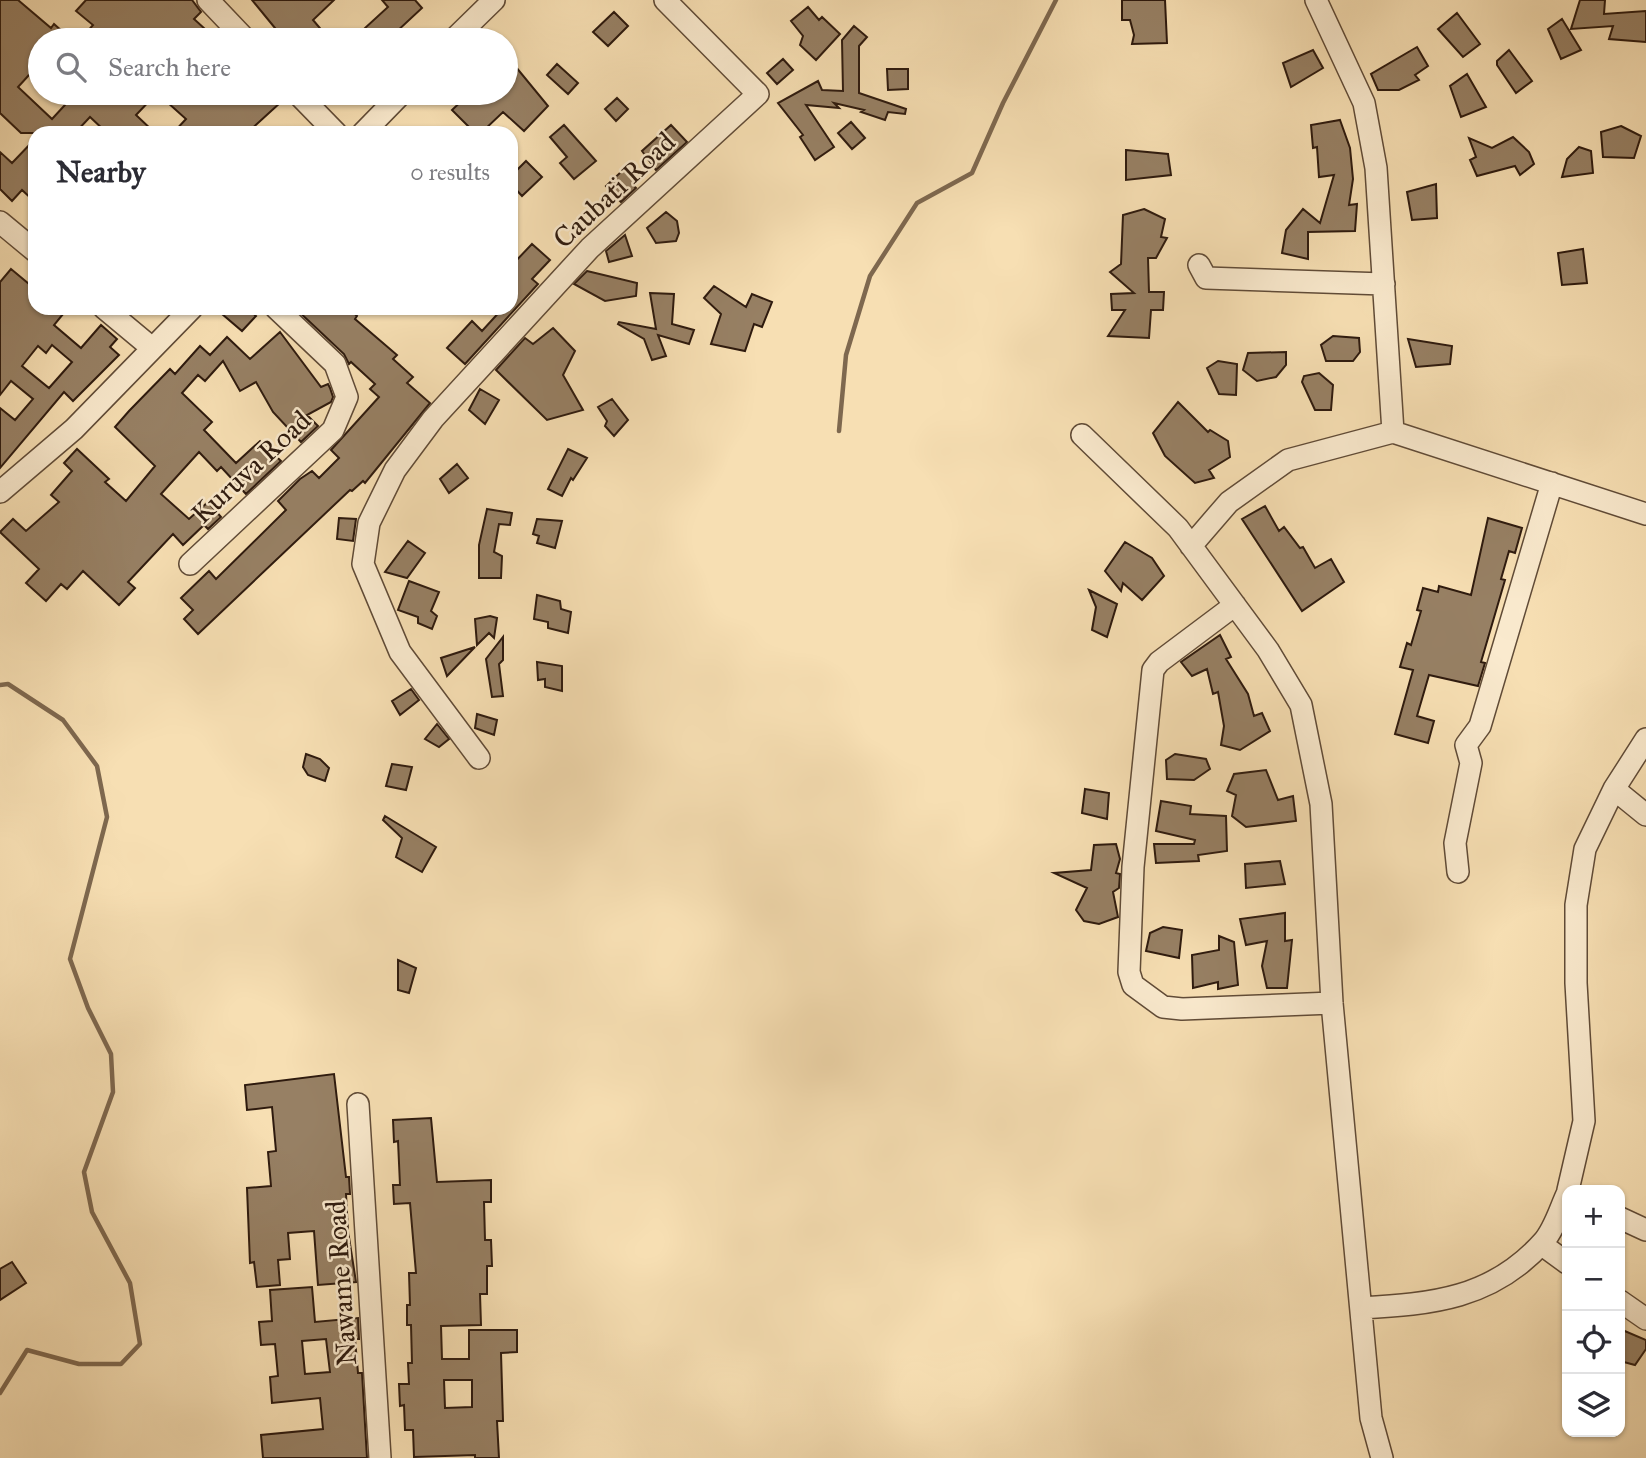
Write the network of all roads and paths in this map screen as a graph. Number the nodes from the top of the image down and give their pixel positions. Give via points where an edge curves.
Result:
1 (208, 0) edge
2 (494, 0) edge
3 (1321, 1) edge
4 (670, 2) edge
5 (235, 28) edge
6 (465, 28) edge
7 (309, 105) edge
8 (390, 105) edge
9 (329, 126) edge
10 (370, 126) edge
11 (0, 222) edge
12 (28, 245) edge
13 (1199, 265) dead end
14 (1384, 284) junction
15 (112, 315) edge
16 (185, 315) edge
17 (283, 315) edge
18 (152, 348) junction
19 (1393, 432) junction
20 (1082, 435) dead end
21 (1552, 483) junction
22 (0, 492) edge
23 (1646, 514) edge
24 (1191, 546) junction
25 (190, 564) dead end
26 (1235, 605) junction
27 (1646, 739) edge
28 (479, 758) dead end
29 (1614, 789) junction
30 (1646, 815) edge
31 (1458, 872) dead end
32 (1332, 1003) junction
33 (358, 1104) dead end
34 (1570, 1185) edge
35 (1562, 1204) edge
36 (1625, 1220) edge
37 (1646, 1230) edge
38 (1541, 1244) junction
39 (1562, 1259) edge
40 (1625, 1304) edge
41 (1361, 1308) junction
42 (1646, 1319) edge
43 (380, 1458) edge
44 (1382, 1458) edge

1 - 5 street
2 - 6 street
3 - 14 street via 1364,103 1376,168
4 - 28 street, Caubati Road via 758,94 590,248 433,419 396,470 369,523 363,564 400,652
7 - 9 street
8 - 10 street
11 - 12 street
13 - 14 street via 1206,278
14 - 19 street
15 - 18 street
16 - 18 street
17 - 25 street, Kuruva Road via 335,364 346,397 334,430
18 - 22 street via 74,429
19 - 21 street
19 - 24 street via 1289,460 1228,502
20 - 24 street
21 - 23 street
21 - 31 street via 1480,726 1466,745 1471,763 1455,843
24 - 26 street
26 - 32 street via 1301,705 1321,804
26 - 32 street via 1159,662 1152,675 1133,867 1131,980 1163,1007
27 - 29 street
29 - 30 street
29 - 34 street via 1585,849 1576,905 1584,1121
32 - 41 street
33 - 43 street, Nawame Road
35 - 38 street
36 - 37 street
38 - 39 street
38 - 41 street via 1504,1275 1460,1297
40 - 42 street
41 - 44 street via 1371,1418

